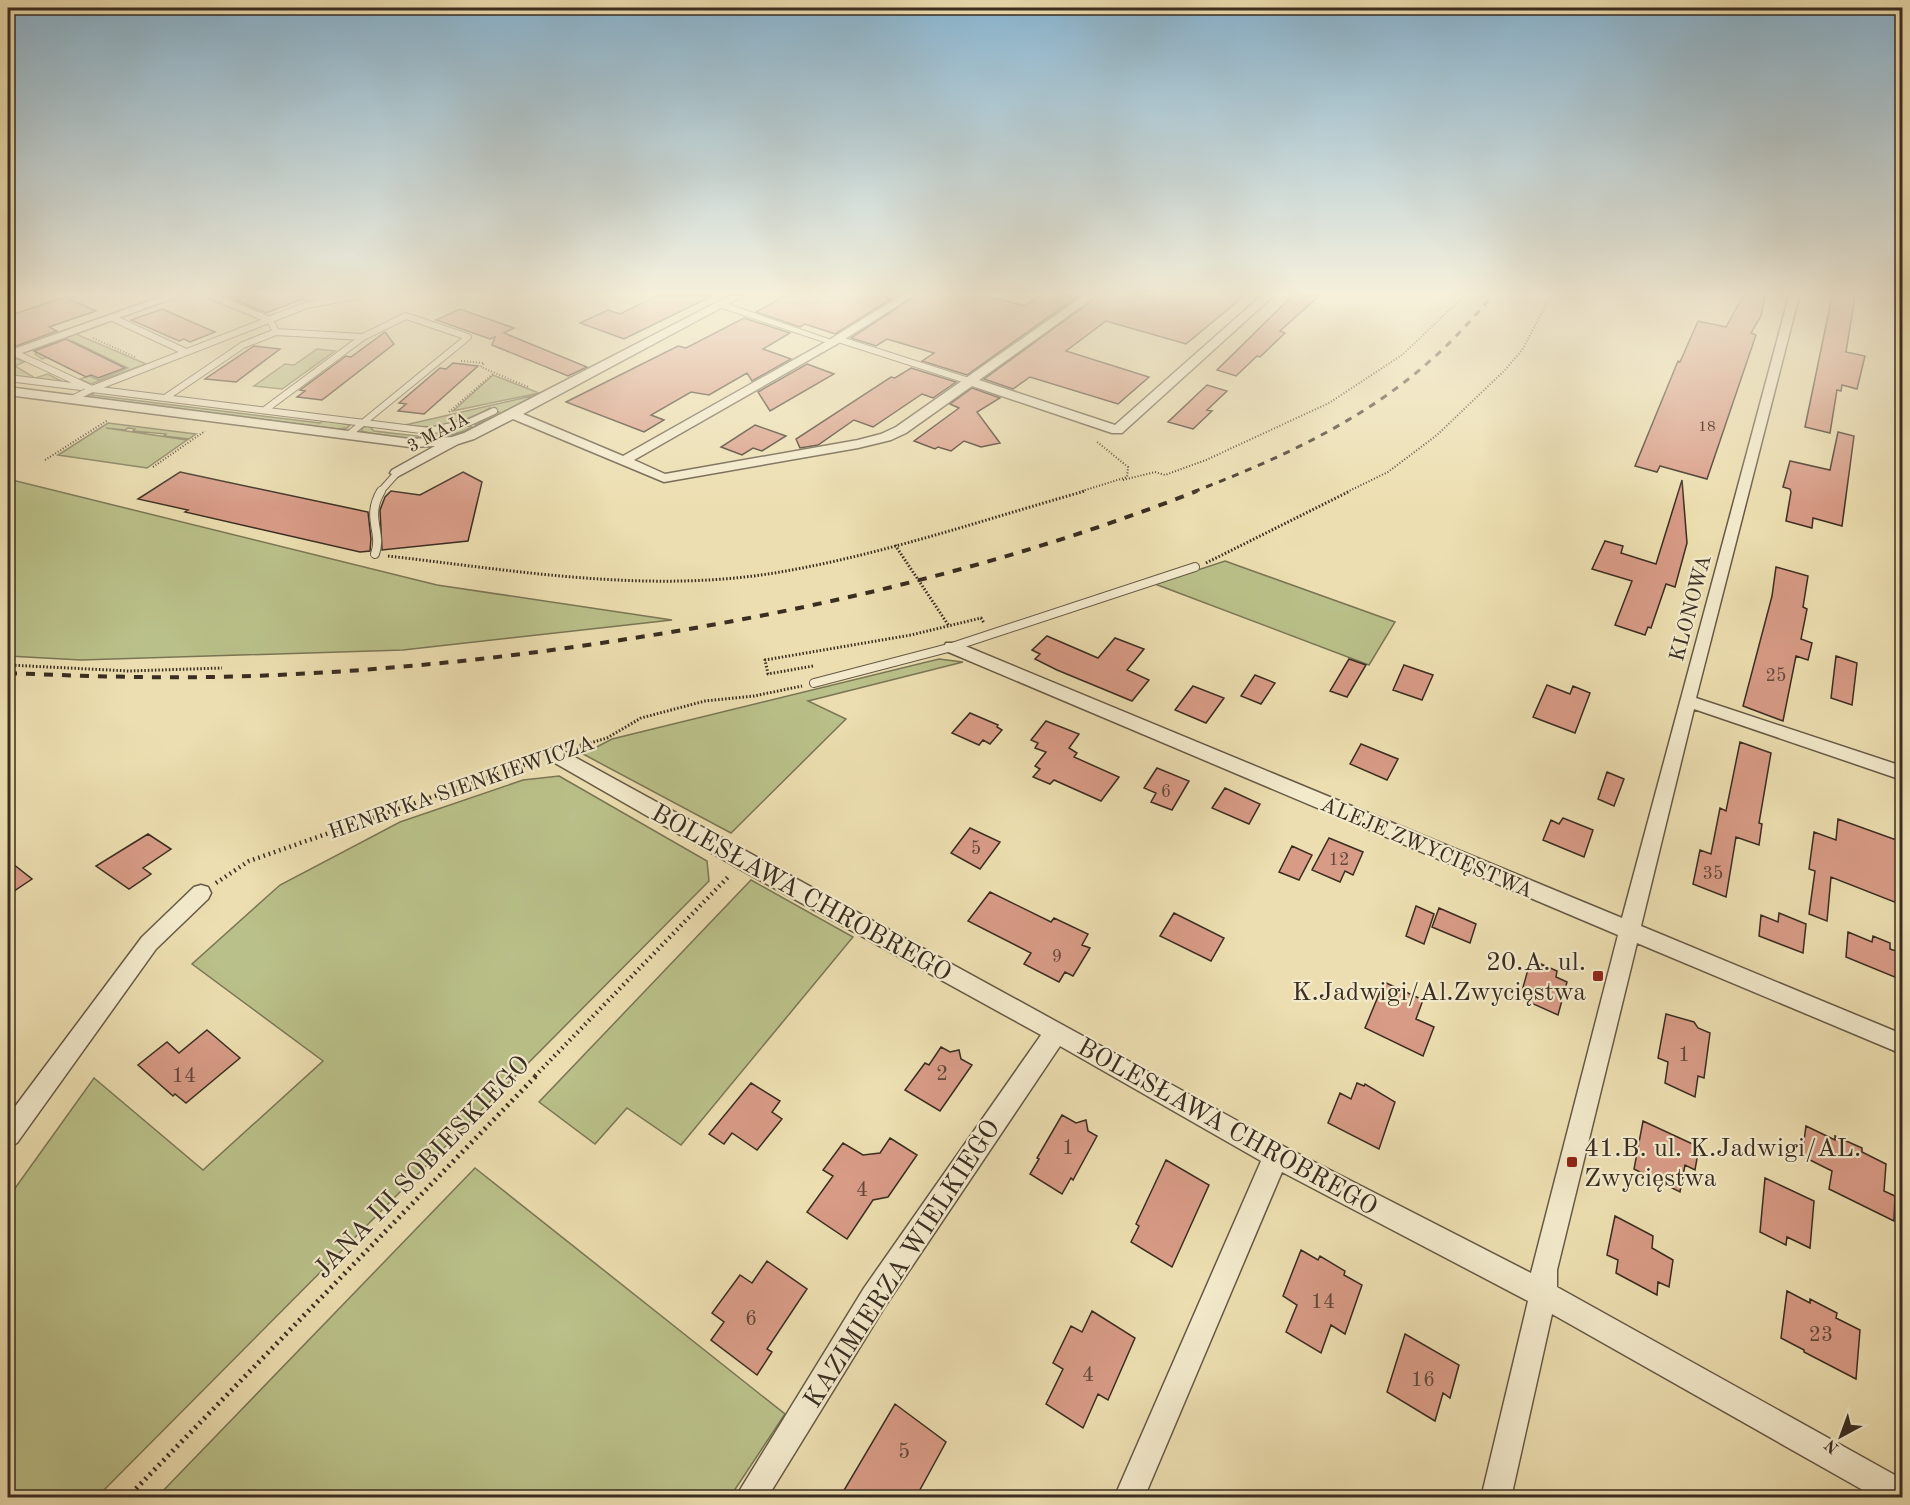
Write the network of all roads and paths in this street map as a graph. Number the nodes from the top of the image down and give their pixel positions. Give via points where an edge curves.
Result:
1 (40, 366) edge
2 (149, 366) edge
3 (212, 366) edge
4 (322, 366) edge
5 (432, 366) edge
6 (482, 366) edge
7 (604, 366) edge
8 (790, 366) edge
9 (921, 366) edge
10 (994, 366) edge
11 (1189, 366) edge
12 (1385, 366) edge
13 (1507, 366) edge
14 (1776, 366) edge
15 (494, 373) junction
16 (8, 378) edge
17 (972, 382) junction
18 (92, 388) junction
19 (532, 389) dead end
20 (8, 391) edge
21 (165, 398) junction
22 (72, 399) junction
23 (266, 409) junction
24 (494, 411) dead end
25 (456, 412) dead end
26 (513, 414) junction
27 (108, 420) dead end
28 (364, 422) junction
29 (1101, 425) junction
30 (206, 431) dead end
31 (348, 435) junction
32 (453, 441) junction
33 (45, 460) dead end
34 (624, 461) junction
35 (153, 467) dead end
36 (397, 473) joint
37 (1123, 480) junction
38 (895, 545) junction
39 (375, 555) joint
40 (1195, 567) joint
41 (949, 626) junction
42 (986, 626) dead end
43 (952, 647) junction
44 (8, 664) edge
45 (822, 664) dead end
46 (222, 668) dead end
47 (814, 683) joint
48 (1687, 701) junction
49 (554, 754) junction
50 (1902, 773) edge
51 (743, 861) junction
52 (201, 893) joint
53 (1628, 931) junction
54 (1056, 1032) junction
55 (1902, 1044) edge
56 (8, 1135) edge
57 (1276, 1156) junction
58 (1544, 1294) junction
59 (1902, 1496) edge
60 (127, 1497) edge
61 (750, 1497) edge
62 (1129, 1497) edge
63 (1496, 1497) edge

1 - 18 lane
2 - 18 lane
3 - 21 lane
4 - 23 lane
5 - 28 lane
6 - 15 path
7 - 26 street, 3 MAJA
8 - 34 street
9 - 17 lane
10 - 17 street
11 - 29 street via 1117,430
12 - 37 path via 1329,403 1206,460 1165,475 1155,472
13 - 40 path via 1437,435 1388,472
14 - 48 street, KLONOWA
15 - 19 path
15 - 25 path via 446,414
16 - 18 lane
17 - 29 street
17 - 34 street via 901,430 858,444 664,478
18 - 21 lane
18 - 22 lane
20 - 22 street
21 - 23 lane
22 - 31 street
23 - 28 lane
24 - 28 lane via 470,422 429,431
26 - 32 street, 3 MAJA
26 - 34 street
27 - 33 path
28 - 31 lane
29 - 37 path via 1091,435 1128,467
30 - 35 path
31 - 32 street via 410,443
32 - 36 street, 3 MAJA
36 - 39 lane, 3 MAJA via 375,498 373,531 379,543
37 - 38 path
38 - 39 path via 786,571 663,581 585,579
38 - 41 path, bridge
40 - 43 lane
41 - 42 path via 981,618
41 - 45 path via 765,660 768,674
43 - 47 lane
43 - 53 street, ALEJE ZWYCIĘSTWA
44 - 46 path via 129,671
47 - 49 path, HENRYKA SIENKIEWICZA via 754,696 705,701 641,718 607,738
48 - 50 street
48 - 53 street, KLONOWA
49 - 51 street, BOLESŁAWA CHROBREGO
49 - 52 path, HENRYKA SIENKIEWICZA via 249,861
51 - 54 street, BOLESŁAWA CHROBREGO
51 - 60 path, JANA III SOBIESKIEGO
52 - 56 street via 149,943
53 - 55 street, ALEJE ZWYCIĘSTWA
53 - 58 street, KLONOWA via 1544,1270
54 - 57 street, BOLESŁAWA CHROBREGO
54 - 61 street, KAZIMIERZA WIELKIEGO via 874,1298
57 - 58 street, BOLESŁAWA CHROBREGO
57 - 62 street
58 - 59 street, BOLESŁAWA CHROBREGO
58 - 63 street, KLONOWA

